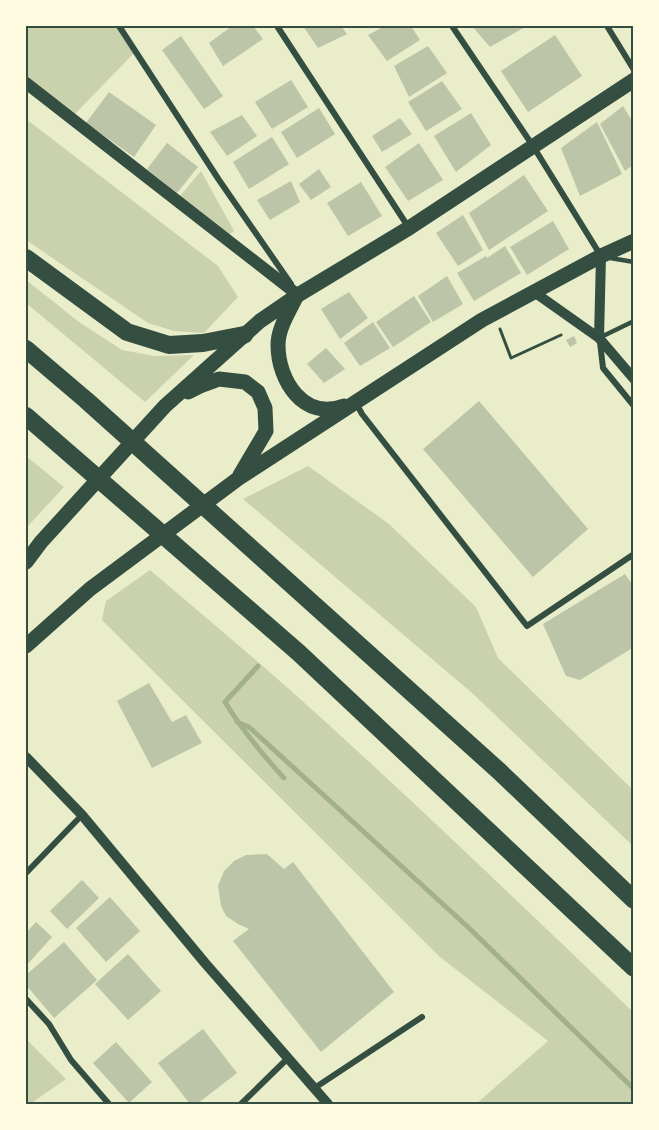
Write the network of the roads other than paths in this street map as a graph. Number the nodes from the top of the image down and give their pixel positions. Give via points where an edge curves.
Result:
1 (119, 26) edge
2 (276, 26) edge
3 (452, 26) edge
4 (607, 26) edge
5 (633, 70) edge
6 (633, 80) edge
7 (26, 83) edge
8 (533, 146) junction
9 (409, 228) junction
10 (633, 241) edge
11 (601, 256) junction
12 (26, 258) edge
13 (633, 262) edge
14 (534, 292) junction
15 (298, 295) junction
16 (633, 321) edge
17 (244, 335) junction
18 (599, 338) junction
19 (26, 348) edge
20 (633, 379) edge
21 (356, 402) junction
22 (165, 406) junction
23 (633, 406) edge
24 (26, 416) edge
25 (239, 478) junction
26 (633, 554) edge
27 (26, 562) edge
28 (26, 646) edge
29 (26, 757) edge
30 (82, 815) junction
31 (26, 873) edge
32 (633, 900) edge
33 (633, 968) edge
34 (26, 999) edge
35 (422, 1017) dead end
36 (287, 1059) junction
37 (313, 1089) junction
38 (109, 1104) edge
39 (242, 1104) edge
40 (328, 1104) edge

1 - 15 street
2 - 9 street
3 - 8 street
4 - 5 street
6 - 8 main road
7 - 15 main road
8 - 9 main road
8 - 11 street
9 - 15 main road
10 - 11 main road
11 - 13 lane
11 - 14 main road
11 - 18 street
12 - 17 highway via 127,332 169,345
14 - 18 street
14 - 21 main road via 482,320
15 - 17 main road
15 - 21 main road via 280,330 278,345 285,381 297,397 313,407 334,410
16 - 18 lane
17 - 22 main road
18 - 20 street
18 - 23 street via 603,368
19 - 32 highway via 490,763
21 - 25 main road
21 - 26 street via 527,626
22 - 25 main road via 219,379 245,382 258,392 265,408 266,431
22 - 27 main road
24 - 33 highway via 299,653
25 - 28 main road via 90,589
29 - 30 street
30 - 31 street
30 - 36 street
34 - 38 street
35 - 37 street
36 - 37 street
36 - 39 street
37 - 40 street

